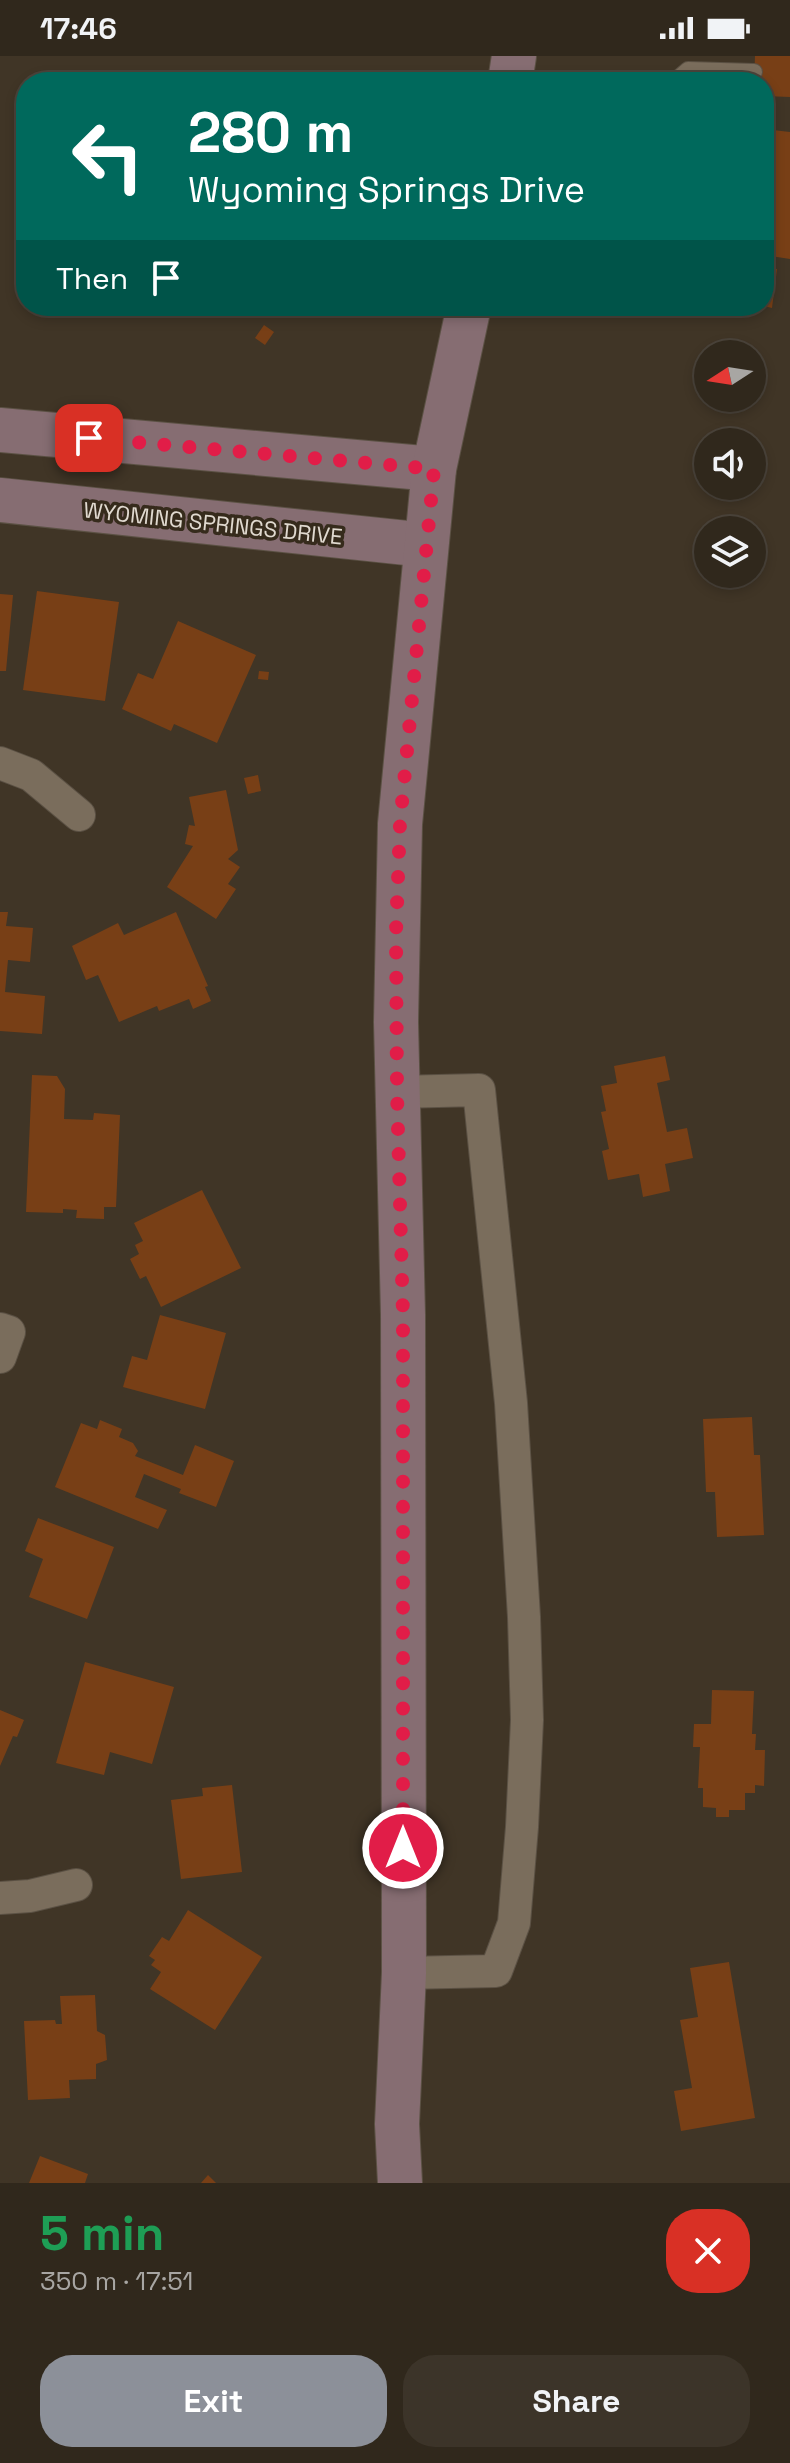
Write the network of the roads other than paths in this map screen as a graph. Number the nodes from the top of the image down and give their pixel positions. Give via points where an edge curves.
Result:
1 (686, 72) edge
2 (754, 72) dead end
3 (467, 316) edge
4 (0, 430) edge
5 (434, 469) junction
6 (0, 500) edge
7 (426, 545) junction
8 (0, 763) edge
9 (79, 815) dead end
10 (397, 1092) junction
11 (0, 1329) edge
12 (0, 1357) edge
13 (76, 1885) dead end
14 (0, 1898) edge
15 (404, 1973) junction
16 (400, 2183) edge

1 - 2 lane
3 - 5 main road
4 - 5 main road
5 - 7 main road
6 - 7 main road, WYOMING SPRINGS DRIVE
7 - 10 main road via 400,824
8 - 9 street via 31,775
10 - 15 main road via 403,1315
10 - 15 street via 479,1090 511,1403 527,1720 514,1923 496,1971
11 - 12 street via 9,1332
13 - 14 street
15 - 16 main road via 397,2124

